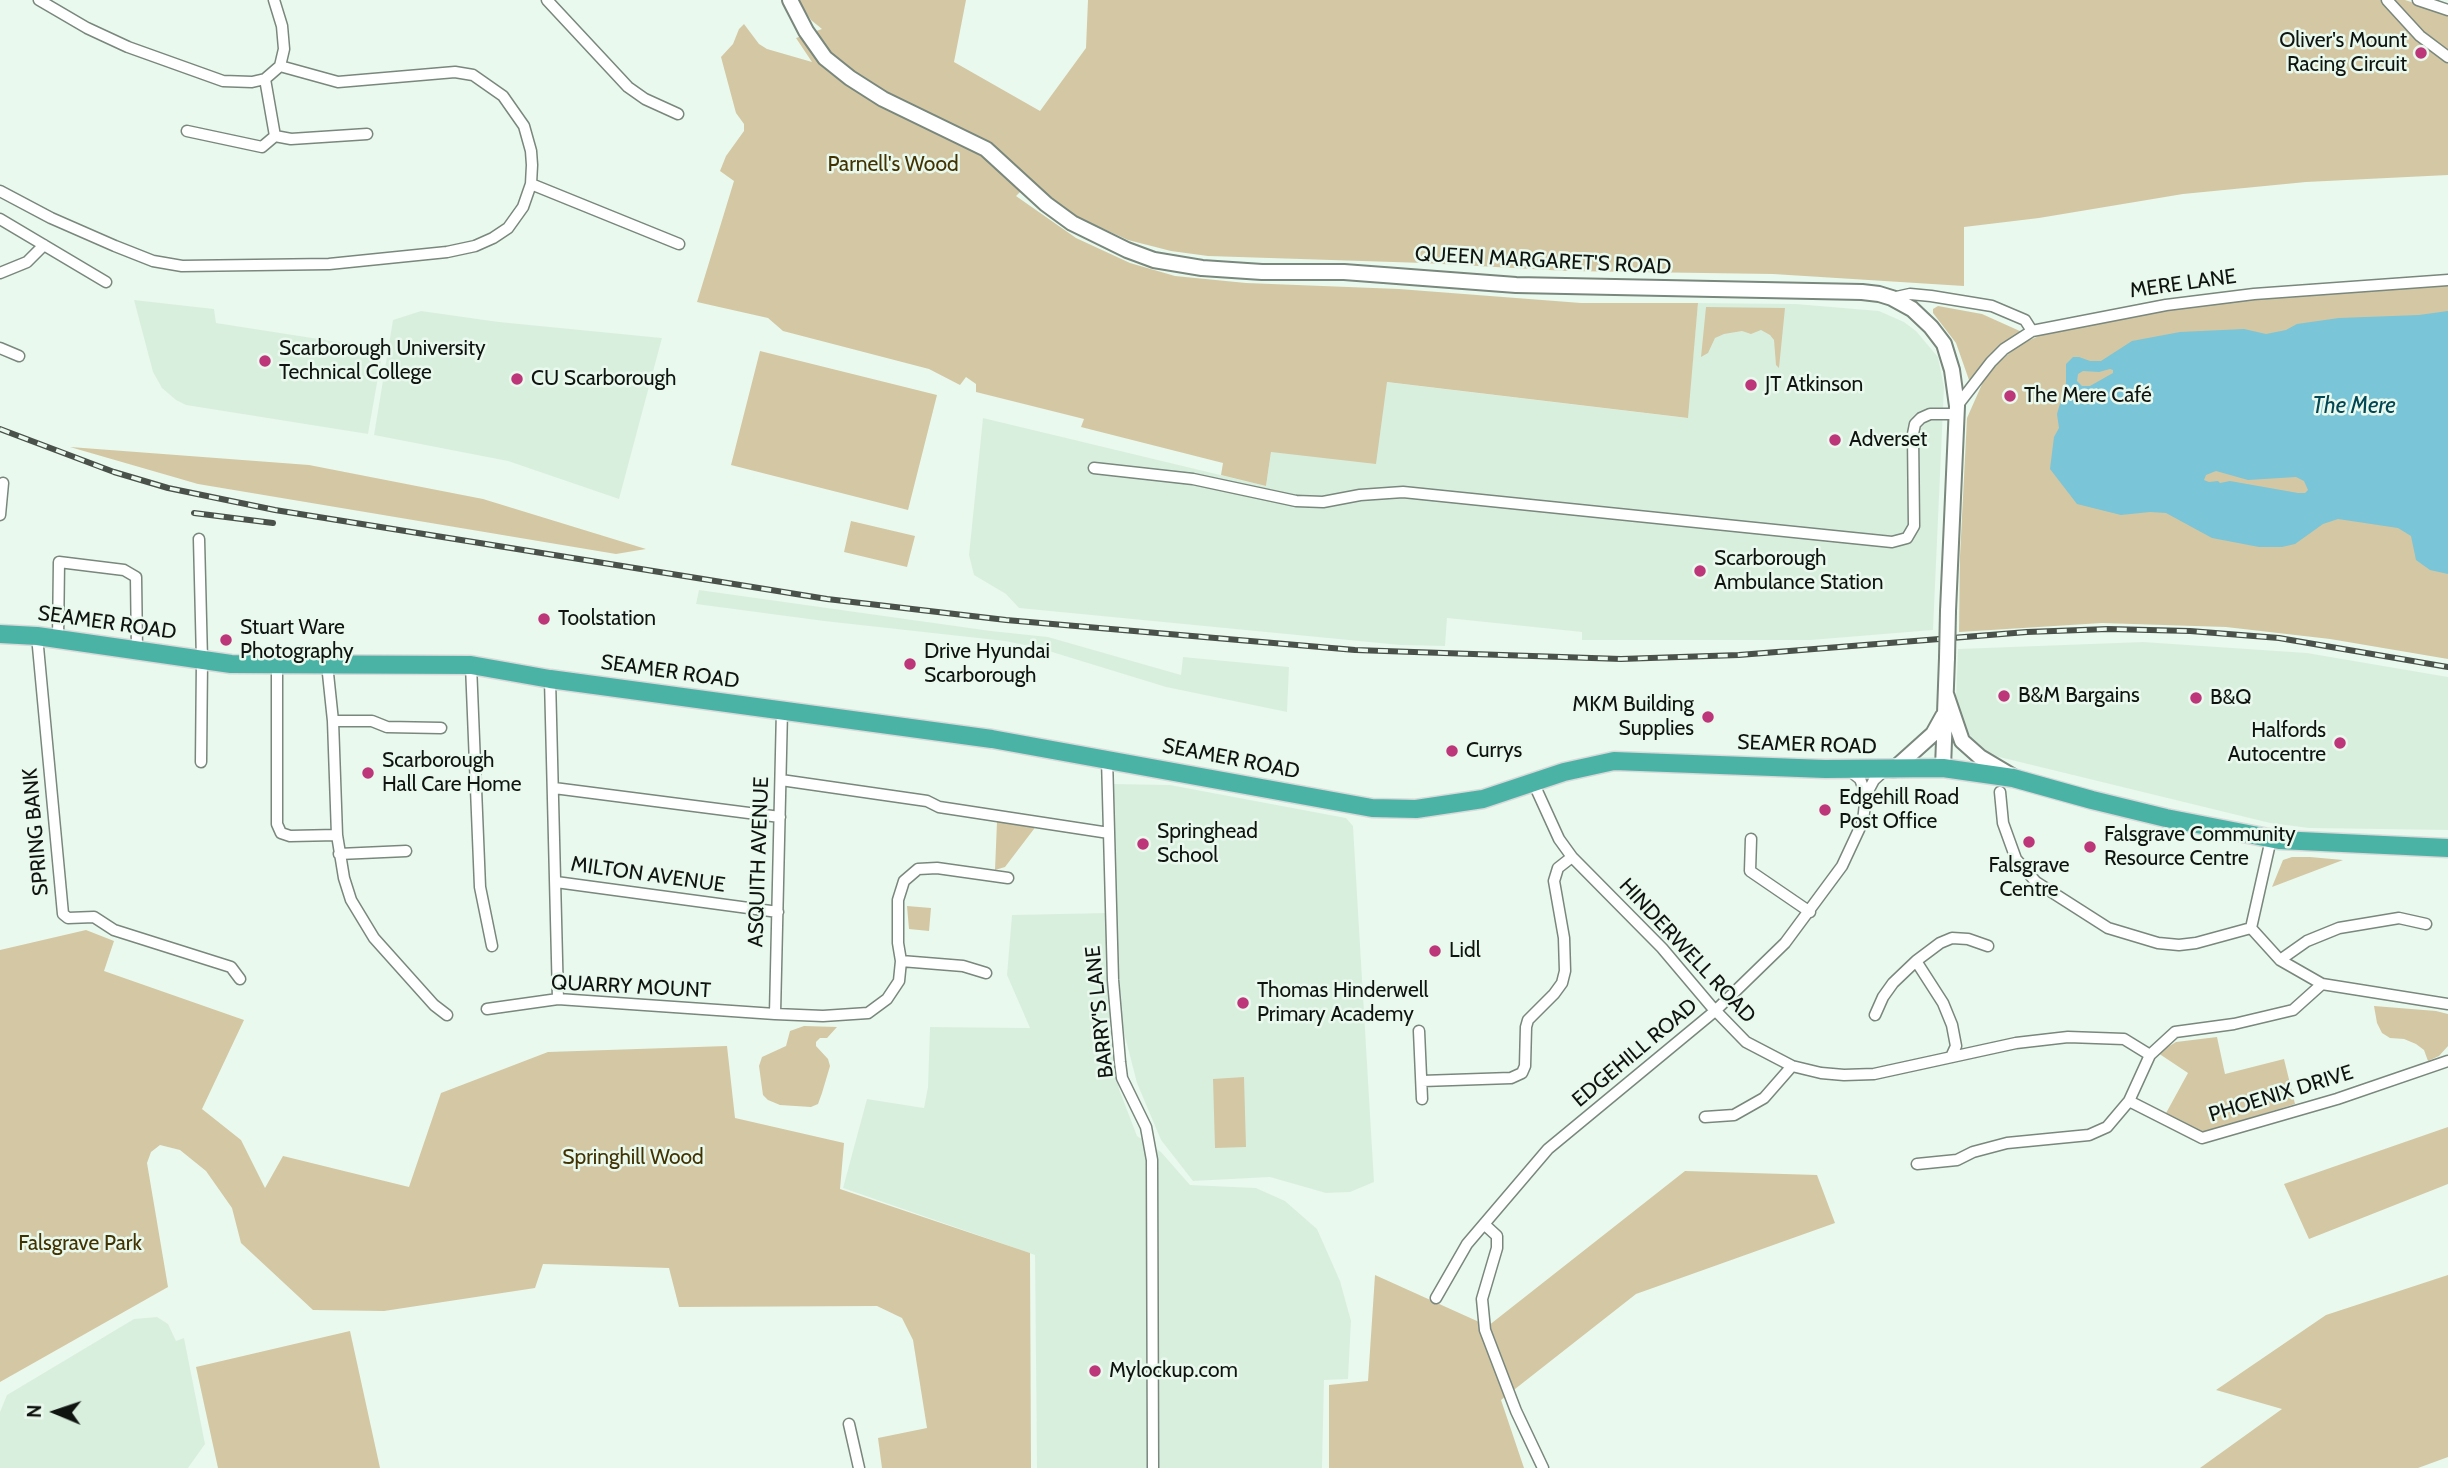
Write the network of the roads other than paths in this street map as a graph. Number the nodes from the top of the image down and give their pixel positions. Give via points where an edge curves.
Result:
1 (38, 0) edge
2 (274, 0) edge
3 (547, 0) edge
4 (790, 0) edge
5 (2387, 0) edge
6 (2418, 0) edge
7 (2448, 10) edge
8 (2448, 57) edge
9 (280, 66) junction
10 (265, 79) junction
11 (678, 114) dead end
12 (187, 131) dead end
13 (367, 134) dead end
14 (275, 136) junction
15 (531, 184) junction
16 (0, 191) edge
17 (0, 219) edge
18 (679, 244) dead end
19 (44, 245) junction
20 (0, 273) edge
21 (2448, 280) edge
22 (106, 282) dead end
23 (1892, 298) junction
24 (2032, 331) junction
25 (0, 348) edge
26 (19, 356) dead end
27 (1957, 410) junction
28 (1094, 468) dead end
29 (3, 483) dead end
30 (0, 508) edge
31 (0, 515) edge
32 (199, 539) dead end
33 (0, 634) edge
34 (37, 636) junction
35 (58, 639) junction
36 (137, 650) junction
37 (202, 660) junction
38 (327, 664) junction
39 (277, 665) junction
40 (471, 665) junction
41 (550, 679) junction
42 (1946, 694) junction
43 (782, 710) junction
44 (1945, 712) junction
45 (333, 721) junction
46 (441, 728) dead end
47 (1107, 758) junction
48 (201, 762) dead end
49 (1943, 768) junction
50 (1848, 770) junction
51 (1889, 770) junction
52 (2015, 778) junction
53 (781, 780) junction
54 (1534, 782) junction
55 (554, 789) junction
56 (2000, 792) dead end
57 (1866, 795) junction
58 (780, 817) junction
59 (1109, 833) junction
60 (337, 835) junction
61 (1751, 839) dead end
62 (2271, 839) junction
63 (2448, 848) edge
64 (407, 851) dead end
65 (339, 854) junction
66 (1572, 857) junction
67 (1008, 878) dead end
68 (556, 882) junction
69 (778, 912) junction
70 (1810, 912) junction
71 (2426, 924) dead end
72 (2251, 928) junction
73 (492, 946) dead end
74 (1988, 946) dead end
75 (2280, 960) junction
76 (901, 961) junction
77 (1916, 961) junction
78 (986, 973) dead end
79 (240, 979) dead end
80 (2322, 984) junction
81 (558, 999) junction
82 (2448, 1004) edge
83 (487, 1009) dead end
84 (1715, 1011) junction
85 (775, 1014) junction
86 (447, 1015) dead end
87 (1875, 1015) dead end
88 (1419, 1031) dead end
89 (2150, 1055) junction
90 (1951, 1057) junction
91 (2448, 1061) edge
92 (1792, 1066) junction
93 (1422, 1081) junction
94 (1422, 1098) dead end
95 (2129, 1101) junction
96 (1705, 1116) dead end
97 (1917, 1164) dead end
98 (1484, 1224) junction
99 (1436, 1298) dead end
100 (849, 1424) dead end
101 (859, 1468) edge
102 (1153, 1468) edge
103 (1543, 1468) edge

1 - 10 street via 87,28 184,68 223,81
2 - 9 street via 282,26
3 - 11 street via 628,87
4 - 23 main road, QUEEN MARGARET'S ROAD via 825,58 850,78 986,149 1072,223 1154,260 1262,272 1344,272 1516,285 1862,292
5 - 8 street via 2420,36
6 - 7 street
9 - 10 street
9 - 15 street via 338,82 455,72 474,75 503,96 517,114 531,151
10 - 14 street
12 - 14 street via 262,147
13 - 14 street
15 - 16 street via 523,207 508,228 475,246 329,264 255,266 182,266 153,261
15 - 18 street
17 - 19 street
19 - 20 street via 27,262
19 - 22 street
21 - 24 street, MERE LANE via 2254,294
23 - 24 street via 1931,296 1992,306 2025,320
23 - 27 main road, QUEEN MARGARET'S ROAD via 1912,309 1944,344
24 - 27 street, MERE LANE via 1997,355
25 - 26 street
27 - 28 street via 1930,414 1915,424 1914,526 1907,538 1892,542 1403,492 1297,501 1193,479
27 - 42 main road, QUEEN MARGARET'S ROAD, bridge
29 - 30 street
30 - 31 street
32 - 37 street
33 - 34 highway, SEAMER ROAD
34 - 35 highway, SEAMER ROAD
34 - 79 street, SPRING BANK via 64,914 68,919 94,917 114,930 231,967
35 - 36 highway, SEAMER ROAD
35 - 36 street via 59,562 124,570 136,577
36 - 37 highway, SEAMER ROAD
37 - 39 highway, SEAMER ROAD
37 - 48 street
38 - 39 highway, SEAMER ROAD
38 - 40 highway, SEAMER ROAD
38 - 45 street
39 - 60 street via 277,824 281,833 290,836
40 - 41 highway, SEAMER ROAD
40 - 73 street via 480,887
41 - 43 highway, SEAMER ROAD
41 - 55 street
42 - 44 main road, QUEEN MARGARET'S ROAD
42 - 52 main road via 1962,741
43 - 47 highway, SEAMER ROAD
43 - 53 street, ASQUITH AVENUE
44 - 49 main road, QUEEN MARGARET'S ROAD
44 - 51 main road via 1933,734
45 - 46 street
45 - 60 street
47 - 54 highway, SEAMER ROAD via 1372,808 1450,805
47 - 59 street, BARRY'S LANE
49 - 51 highway, SEAMER ROAD
49 - 52 highway, SEAMER ROAD
50 - 51 highway, SEAMER ROAD
50 - 54 highway, SEAMER ROAD via 1627,760
50 - 57 street via 1860,779
51 - 57 street, EDGEHILL ROAD via 1874,780
52 - 62 highway, SEAMER ROAD via 2208,828
53 - 58 street, ASQUITH AVENUE
53 - 59 street
54 - 66 street, HINDERWELL ROAD
55 - 58 street
55 - 68 street
56 - 72 street via 2003,823 2016,859 2036,882 2108,928 2179,945
57 - 70 street, EDGEHILL ROAD via 1863,821 1842,866
58 - 69 street, ASQUITH AVENUE
59 - 102 street, BARRY'S LANE via 1113,980 1122,1078 1146,1127 1152,1160
60 - 65 street
61 - 70 street via 1749,871
62 - 63 highway, SEAMER ROAD
62 - 72 street
64 - 65 street
65 - 86 street via 351,900 374,938
66 - 84 street, HINDERWELL ROAD via 1662,948
66 - 93 street via 1558,869 1554,881 1565,971 1554,994 1528,1020 1522,1073 1511,1078
67 - 76 street via 918,869 904,881 898,900
68 - 69 street, MILTON AVENUE
68 - 81 street
69 - 85 street, ASQUITH AVENUE
70 - 84 street, EDGEHILL ROAD
71 - 75 street via 2399,918 2339,928 2307,941
72 - 75 street
74 - 77 street via 1952,938
75 - 80 street
76 - 78 street via 963,966
76 - 85 street, QUARRY MOUNT via 899,981 887,999 868,1013
77 - 87 street via 1893,983
77 - 90 street via 1952,1025 1956,1046
80 - 82 street
80 - 89 street via 2293,1010 2175,1032
81 - 83 street, QUARRY MOUNT
81 - 85 street, QUARRY MOUNT
84 - 92 street, HINDERWELL ROAD via 1746,1042
84 - 98 street, EDGEHILL ROAD via 1548,1149
88 - 93 street
89 - 90 street, HINDERWELL ROAD via 2124,1039 2068,1037
89 - 95 street
90 - 92 street, HINDERWELL ROAD via 1874,1074 1821,1073
91 - 95 street, PHOENIX DRIVE via 2202,1138
92 - 96 street via 1763,1098 1734,1115
93 - 94 street
95 - 97 street via 2107,1127 2089,1135 2007,1143 1957,1160
98 - 99 street, EDGEHILL ROAD
98 - 103 street via 1497,1236 1482,1299 1485,1330
100 - 101 street

